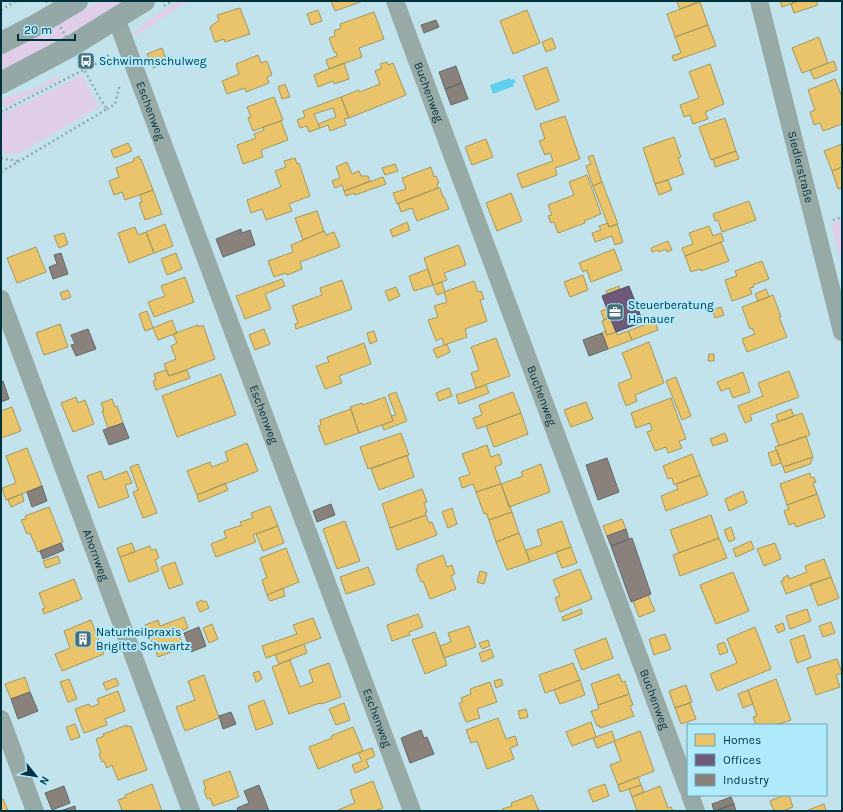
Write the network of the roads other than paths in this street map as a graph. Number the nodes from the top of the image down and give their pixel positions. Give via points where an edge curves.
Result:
1 (76, 1) edge
2 (144, 1) edge
3 (395, 1) edge
4 (759, 1) edge
5 (116, 18) junction
6 (1, 43) edge
7 (1, 83) edge
8 (1, 299) edge
9 (842, 332) edge
10 (1, 719) edge
11 (687, 786) edge
12 (690, 796) edge
13 (35, 811) edge
14 (191, 811) edge
15 (412, 811) edge
16 (696, 811) edge

1 - 6 main road
2 - 5 main road
3 - 11 street, Buchenweg
4 - 9 street, Siedlerstraße
5 - 7 main road via 74,45
5 - 15 street, Eschenweg
8 - 14 street, Ahornweg
10 - 13 street
12 - 16 street

